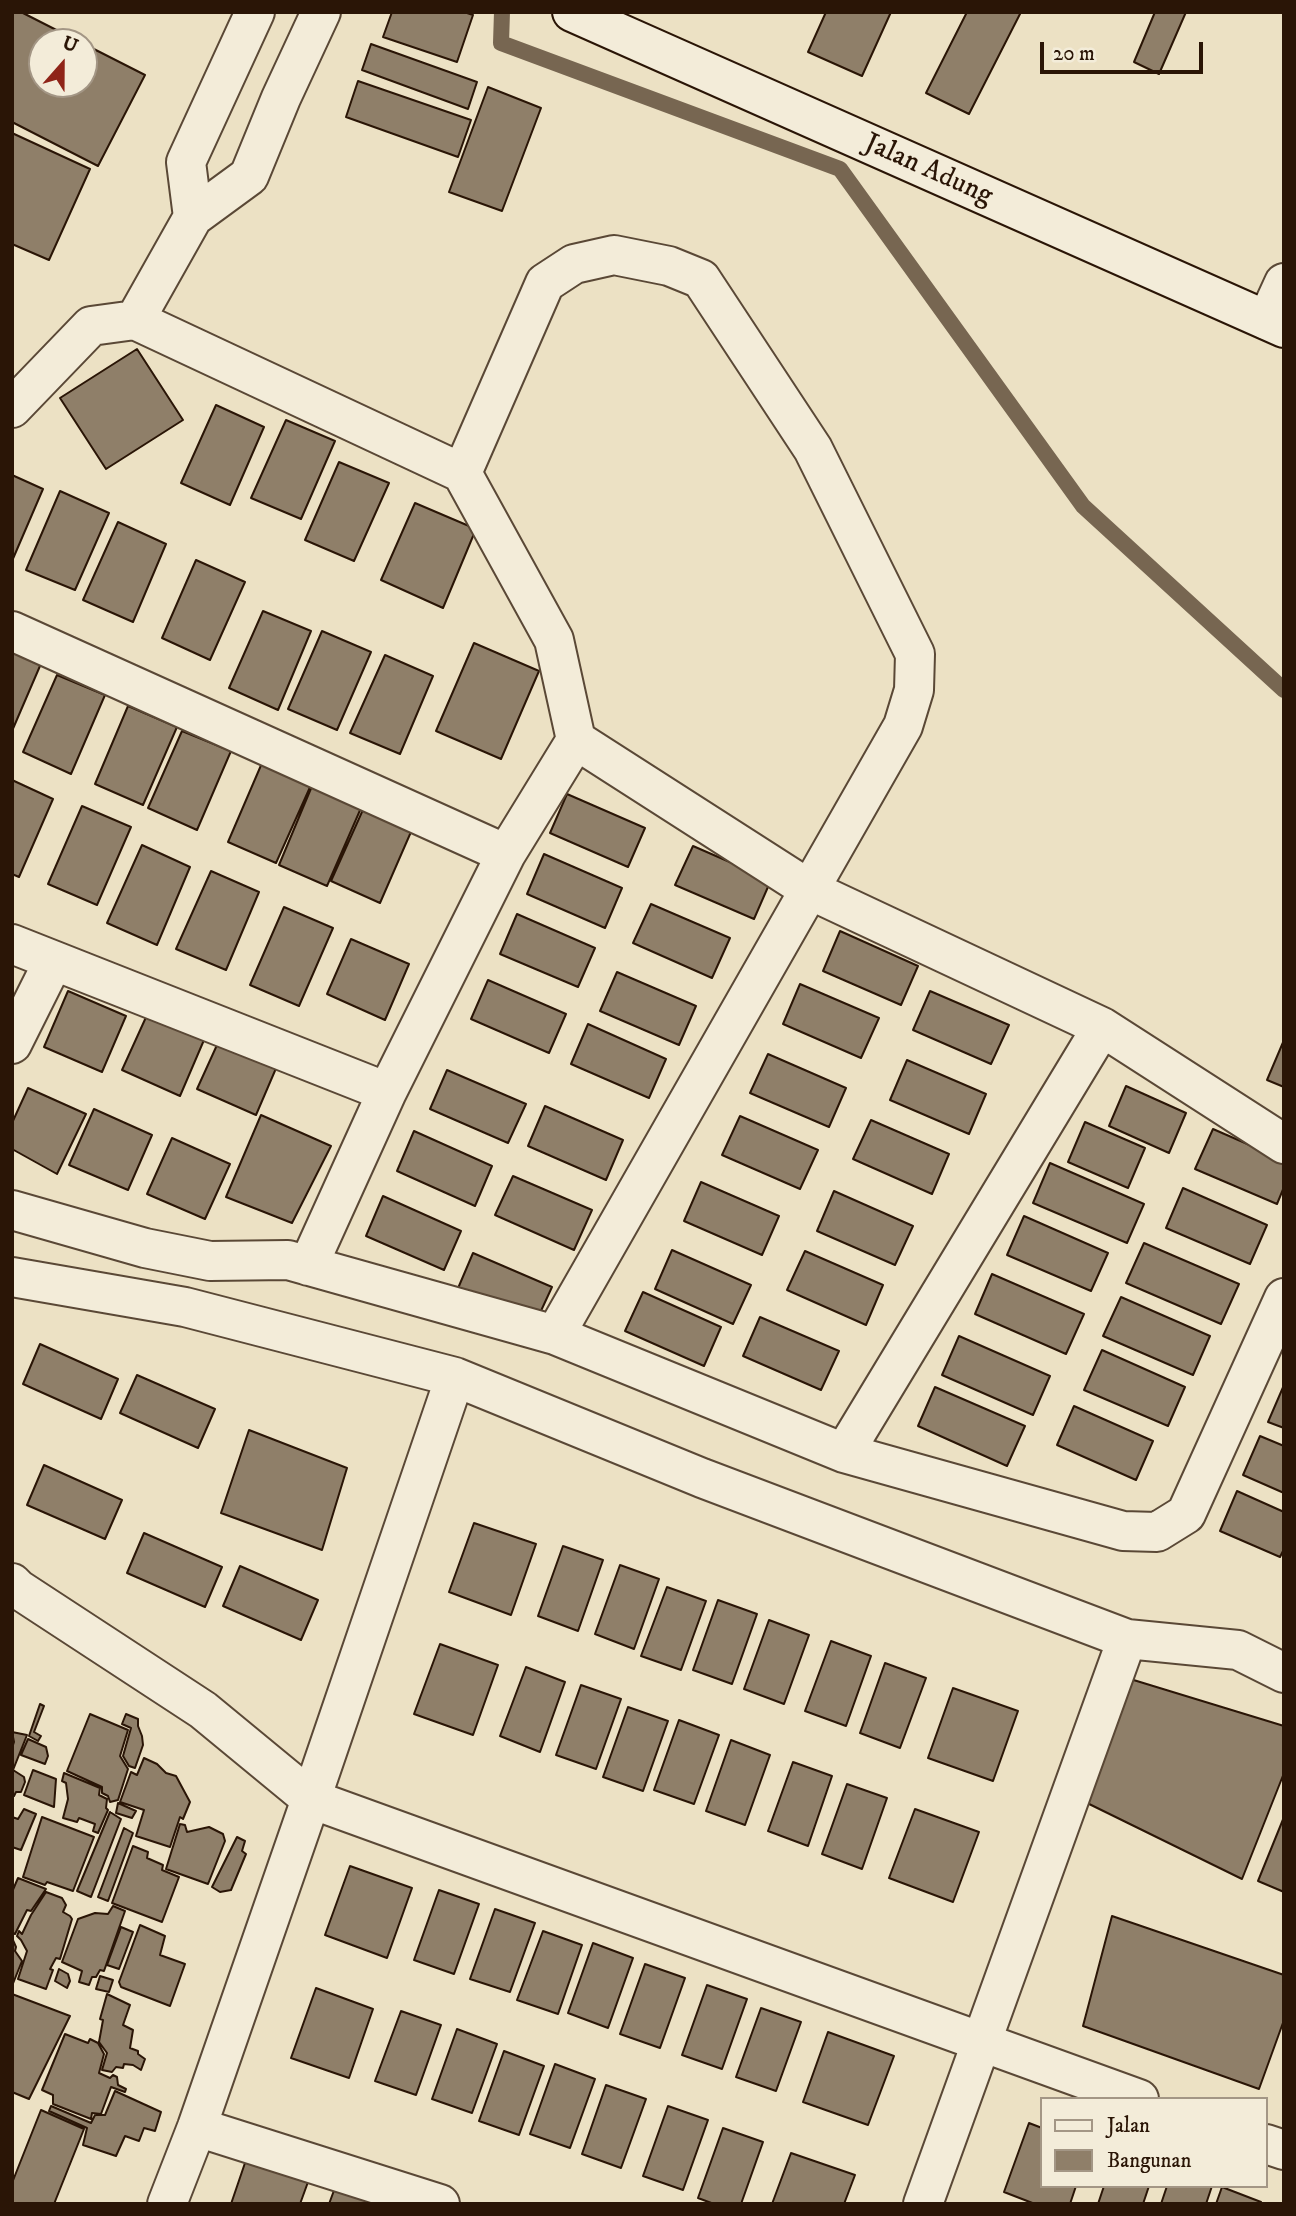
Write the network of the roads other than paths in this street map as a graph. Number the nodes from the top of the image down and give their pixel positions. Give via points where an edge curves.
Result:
1 (255, 12) edge
2 (321, 12) edge
3 (572, 12) edge
4 (193, 217) junction
5 (1284, 283) edge
6 (135, 320) junction
7 (1275, 324) edge
8 (12, 408) edge
9 (462, 473) junction
10 (12, 631) edge
11 (576, 740) junction
12 (506, 854) junction
13 (810, 890) junction
14 (12, 944) edge
15 (53, 962) junction
16 (1102, 1027) junction
17 (12, 1044) edge
18 (387, 1092) junction
19 (1284, 1144) edge
20 (12, 1210) edge
21 (308, 1266) junction
22 (12, 1277) edge
23 (1284, 1298) edge
24 (555, 1335) junction
25 (455, 1377) junction
26 (844, 1453) junction
27 (14, 1592) edge
28 (1127, 1639) junction
29 (1284, 1673) edge
30 (311, 1799) junction
31 (982, 2043) junction
32 (1133, 2097) edge
33 (197, 2127) junction
34 (167, 2204) edge
35 (440, 2204) edge
36 (923, 2204) edge

1 - 4 street via 186,162
2 - 4 street via 249,176
3 - 7 street, Jalan Adung
4 - 6 street
5 - 7 street
6 - 8 street via 91,326
6 - 9 street
9 - 11 street via 554,640
9 - 13 street via 545,283 574,264 614,255 701,279 813,449 915,654 914,690 903,726
10 - 12 street
11 - 12 street
11 - 13 street
12 - 18 street
13 - 16 street
13 - 24 street
14 - 15 street
15 - 17 street
15 - 18 street
16 - 19 street
16 - 26 street
18 - 21 street
20 - 21 street via 145,1248 210,1261 288,1260
21 - 24 street
22 - 25 street via 185,1307
23 - 26 street via 1185,1514 1157,1532 1123,1531
24 - 26 street
25 - 28 street via 702,1478
25 - 30 street
27 - 30 street via 203,1710
28 - 29 street via 1238,1650
28 - 31 street
30 - 31 street
30 - 33 street
31 - 32 street
31 - 36 street
33 - 34 street
33 - 35 street

